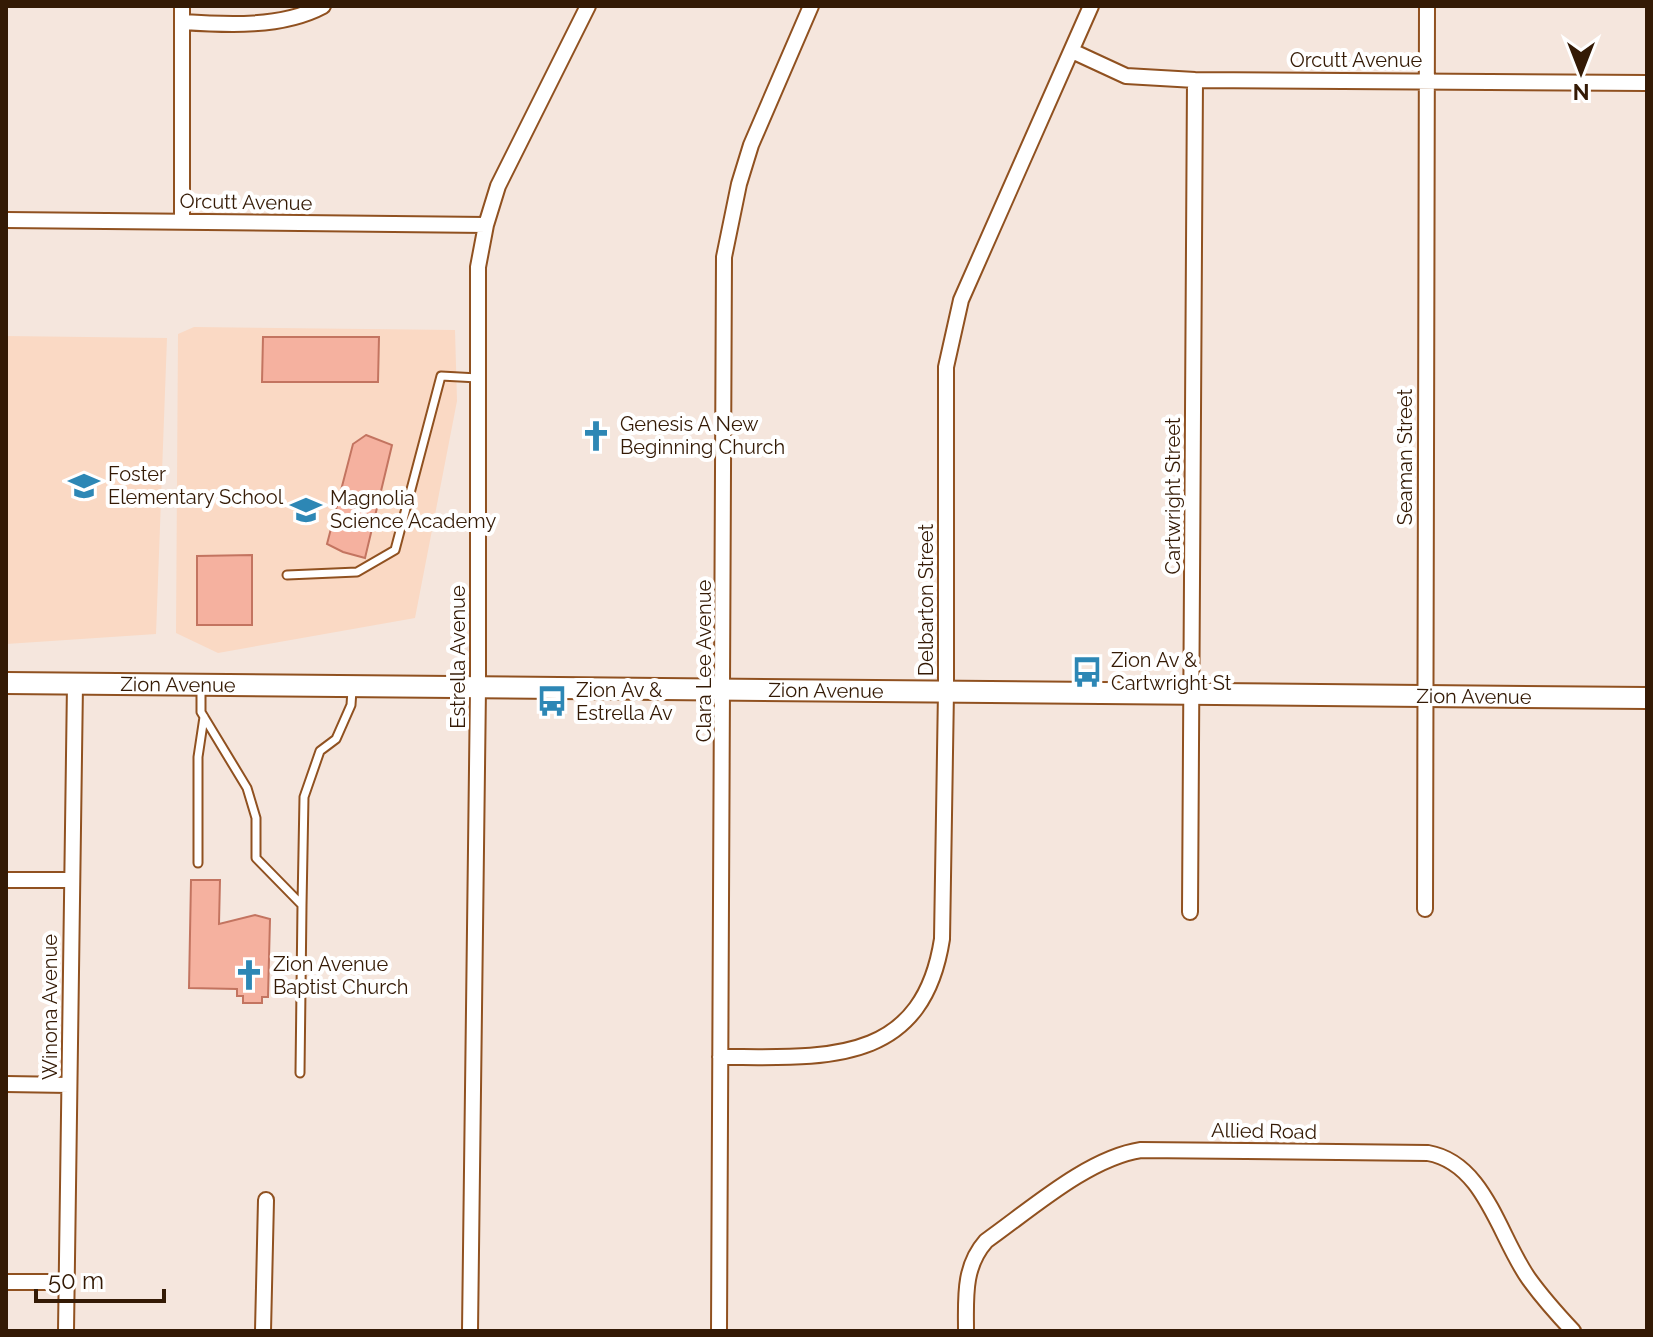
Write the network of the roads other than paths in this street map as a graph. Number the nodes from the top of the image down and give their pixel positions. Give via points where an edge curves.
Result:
1 (182, 6) edge
2 (323, 6) edge
3 (588, 6) edge
4 (811, 6) edge
5 (1091, 6) edge
6 (1427, 6) edge
7 (182, 22) junction
8 (1072, 51) junction
9 (1195, 80) junction
10 (1426, 81) junction
11 (1647, 83) edge
12 (6, 220) edge
13 (182, 221) junction
14 (486, 225) junction
15 (478, 378) junction
16 (287, 575) dead end
17 (6, 683) edge
18 (75, 684) junction
19 (201, 685) junction
20 (352, 687) junction
21 (478, 688) junction
22 (724, 690) junction
23 (946, 691) junction
24 (1192, 695) junction
25 (1425, 696) junction
26 (1647, 698) edge
27 (204, 717) junction
28 (198, 863) dead end
29 (6, 880) edge
30 (71, 880) junction
31 (302, 905) junction
32 (1425, 909) dead end
33 (1190, 912) dead end
34 (720, 1057) junction
35 (300, 1073) dead end
36 (6, 1084) edge
37 (69, 1085) junction
38 (266, 1200) dead end
39 (6, 1282) edge
40 (67, 1282) junction
41 (66, 1331) edge
42 (263, 1331) edge
43 (470, 1331) edge
44 (719, 1331) edge
45 (966, 1331) edge
46 (1573, 1331) edge

1 - 7 street
2 - 7 street via 278,21
3 - 14 street, Estrella Avenue via 498,186
4 - 22 street, Clara Lee Avenue via 751,145 724,257
5 - 8 street, Delbarton Street
6 - 10 street, Seaman Street
7 - 13 street
8 - 9 street, Orcutt Avenue via 1126,76
8 - 23 street, Delbarton Street via 961,300 946,367
9 - 10 street, Orcutt Avenue
9 - 24 street, Cartwright Street
10 - 11 street, Orcutt Avenue
10 - 25 street, Seaman Street
12 - 13 street, Orcutt Avenue
13 - 14 street, Orcutt Avenue
14 - 15 street, Estrella Avenue via 478,267
15 - 16 lane via 441,376 395,550 357,572
15 - 21 street, Estrella Avenue
17 - 18 main road, Zion Avenue
18 - 19 main road, Zion Avenue
18 - 30 street, Winona Avenue
19 - 20 main road, Zion Avenue
19 - 27 lane
20 - 21 main road, Zion Avenue
20 - 31 lane via 351,705 336,739 320,751 304,797
21 - 22 main road, Zion Avenue
21 - 43 street, Estrella Avenue
22 - 23 main road, Zion Avenue
22 - 34 street, Clara Lee Avenue
23 - 24 main road, Zion Avenue
23 - 34 street, Delbarton Street via 942,939 928,989 895,1028 851,1051 819,1057
24 - 25 main road, Zion Avenue
24 - 33 street, Cartwright Street
25 - 26 main road, Zion Avenue
25 - 32 street, Seaman Street
27 - 28 lane via 198,757
27 - 31 lane via 247,788 256,818 256,858
29 - 30 street
30 - 37 street, Winona Avenue
31 - 35 lane
34 - 44 street, Clara Lee Avenue
36 - 37 street
37 - 40 street, Winona Avenue
38 - 42 street
39 - 40 street
40 - 41 street, Winona Avenue
45 - 46 street, Allied Road via 968,1271 986,1241 1095,1165 1141,1150 1428,1153 1448,1159 1472,1177 1528,1277

